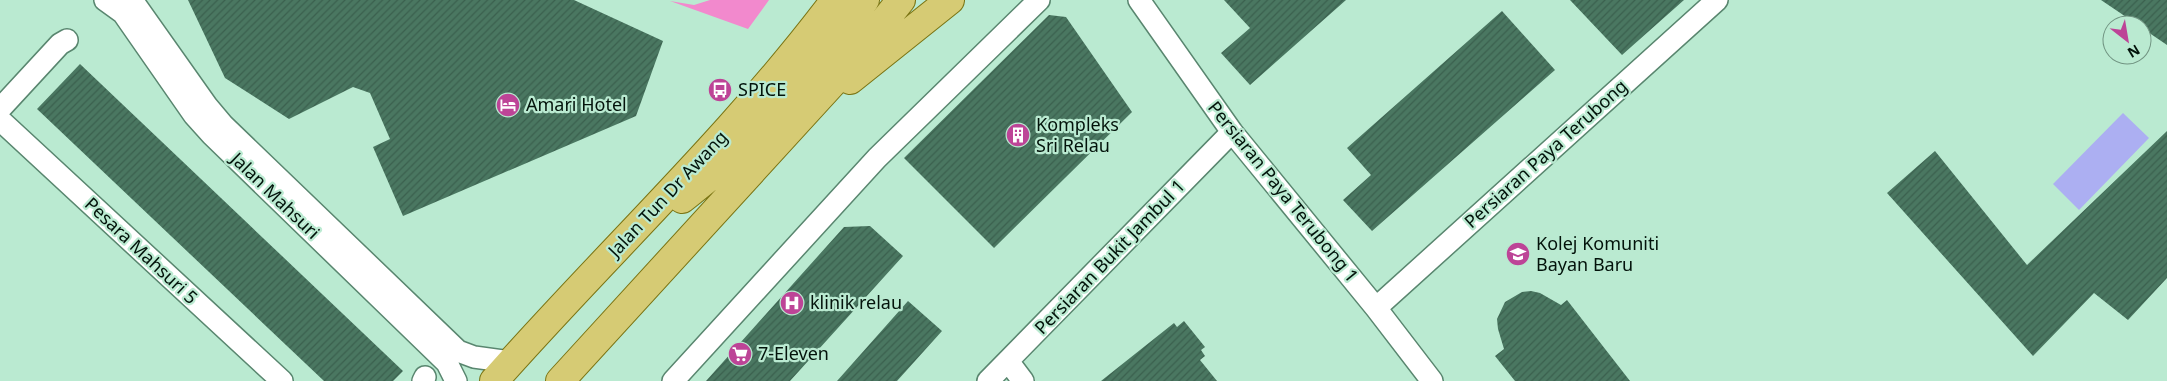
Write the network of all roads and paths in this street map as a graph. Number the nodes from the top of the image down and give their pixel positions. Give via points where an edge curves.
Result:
1 (105, 0) edge
2 (835, 0) edge
3 (865, 0) edge
4 (900, 0) edge
5 (950, 0) edge
6 (1039, 0) edge
7 (1139, 0) edge
8 (1717, 0) edge
9 (130, 5) edge
10 (67, 40) dead end
11 (0, 109) edge
12 (0, 120) edge
13 (792, 126) junction
14 (1232, 132) junction
15 (608, 258) junction
16 (1376, 308) junction
17 (1008, 361) junction
18 (454, 365) edge
19 (503, 371) edge
20 (282, 381) edge
21 (560, 381) edge
22 (673, 381) edge
23 (988, 381) edge
24 (1023, 381) edge
25 (1432, 381) edge

1 - 9 street, Jalan Mahsuri
2 - 15 main road, Jalan Tun Dr Awang via 746,110
3 - 15 main road via 795,90 738,151
4 - 13 main road via 849,65
5 - 13 main road
6 - 22 street via 877,158
7 - 14 street, Persiaran Paya Terubong 1
8 - 16 street, Persiaran Paya Terubong
9 - 18 street, Jalan Mahsuri via 194,115 212,136
10 - 11 street
12 - 20 street, Pesara Mahsuri 5
13 - 21 main road
14 - 16 street, Persiaran Paya Terubong 1
14 - 17 street, Persiaran Bukit Jambul 1
15 - 19 main road, Jalan Tun Dr Awang
16 - 25 street, Persiaran Paya Terubong 1
17 - 23 street, Persiaran Bukit Jambul 1
17 - 24 street
18 - 19 street via 474,357

